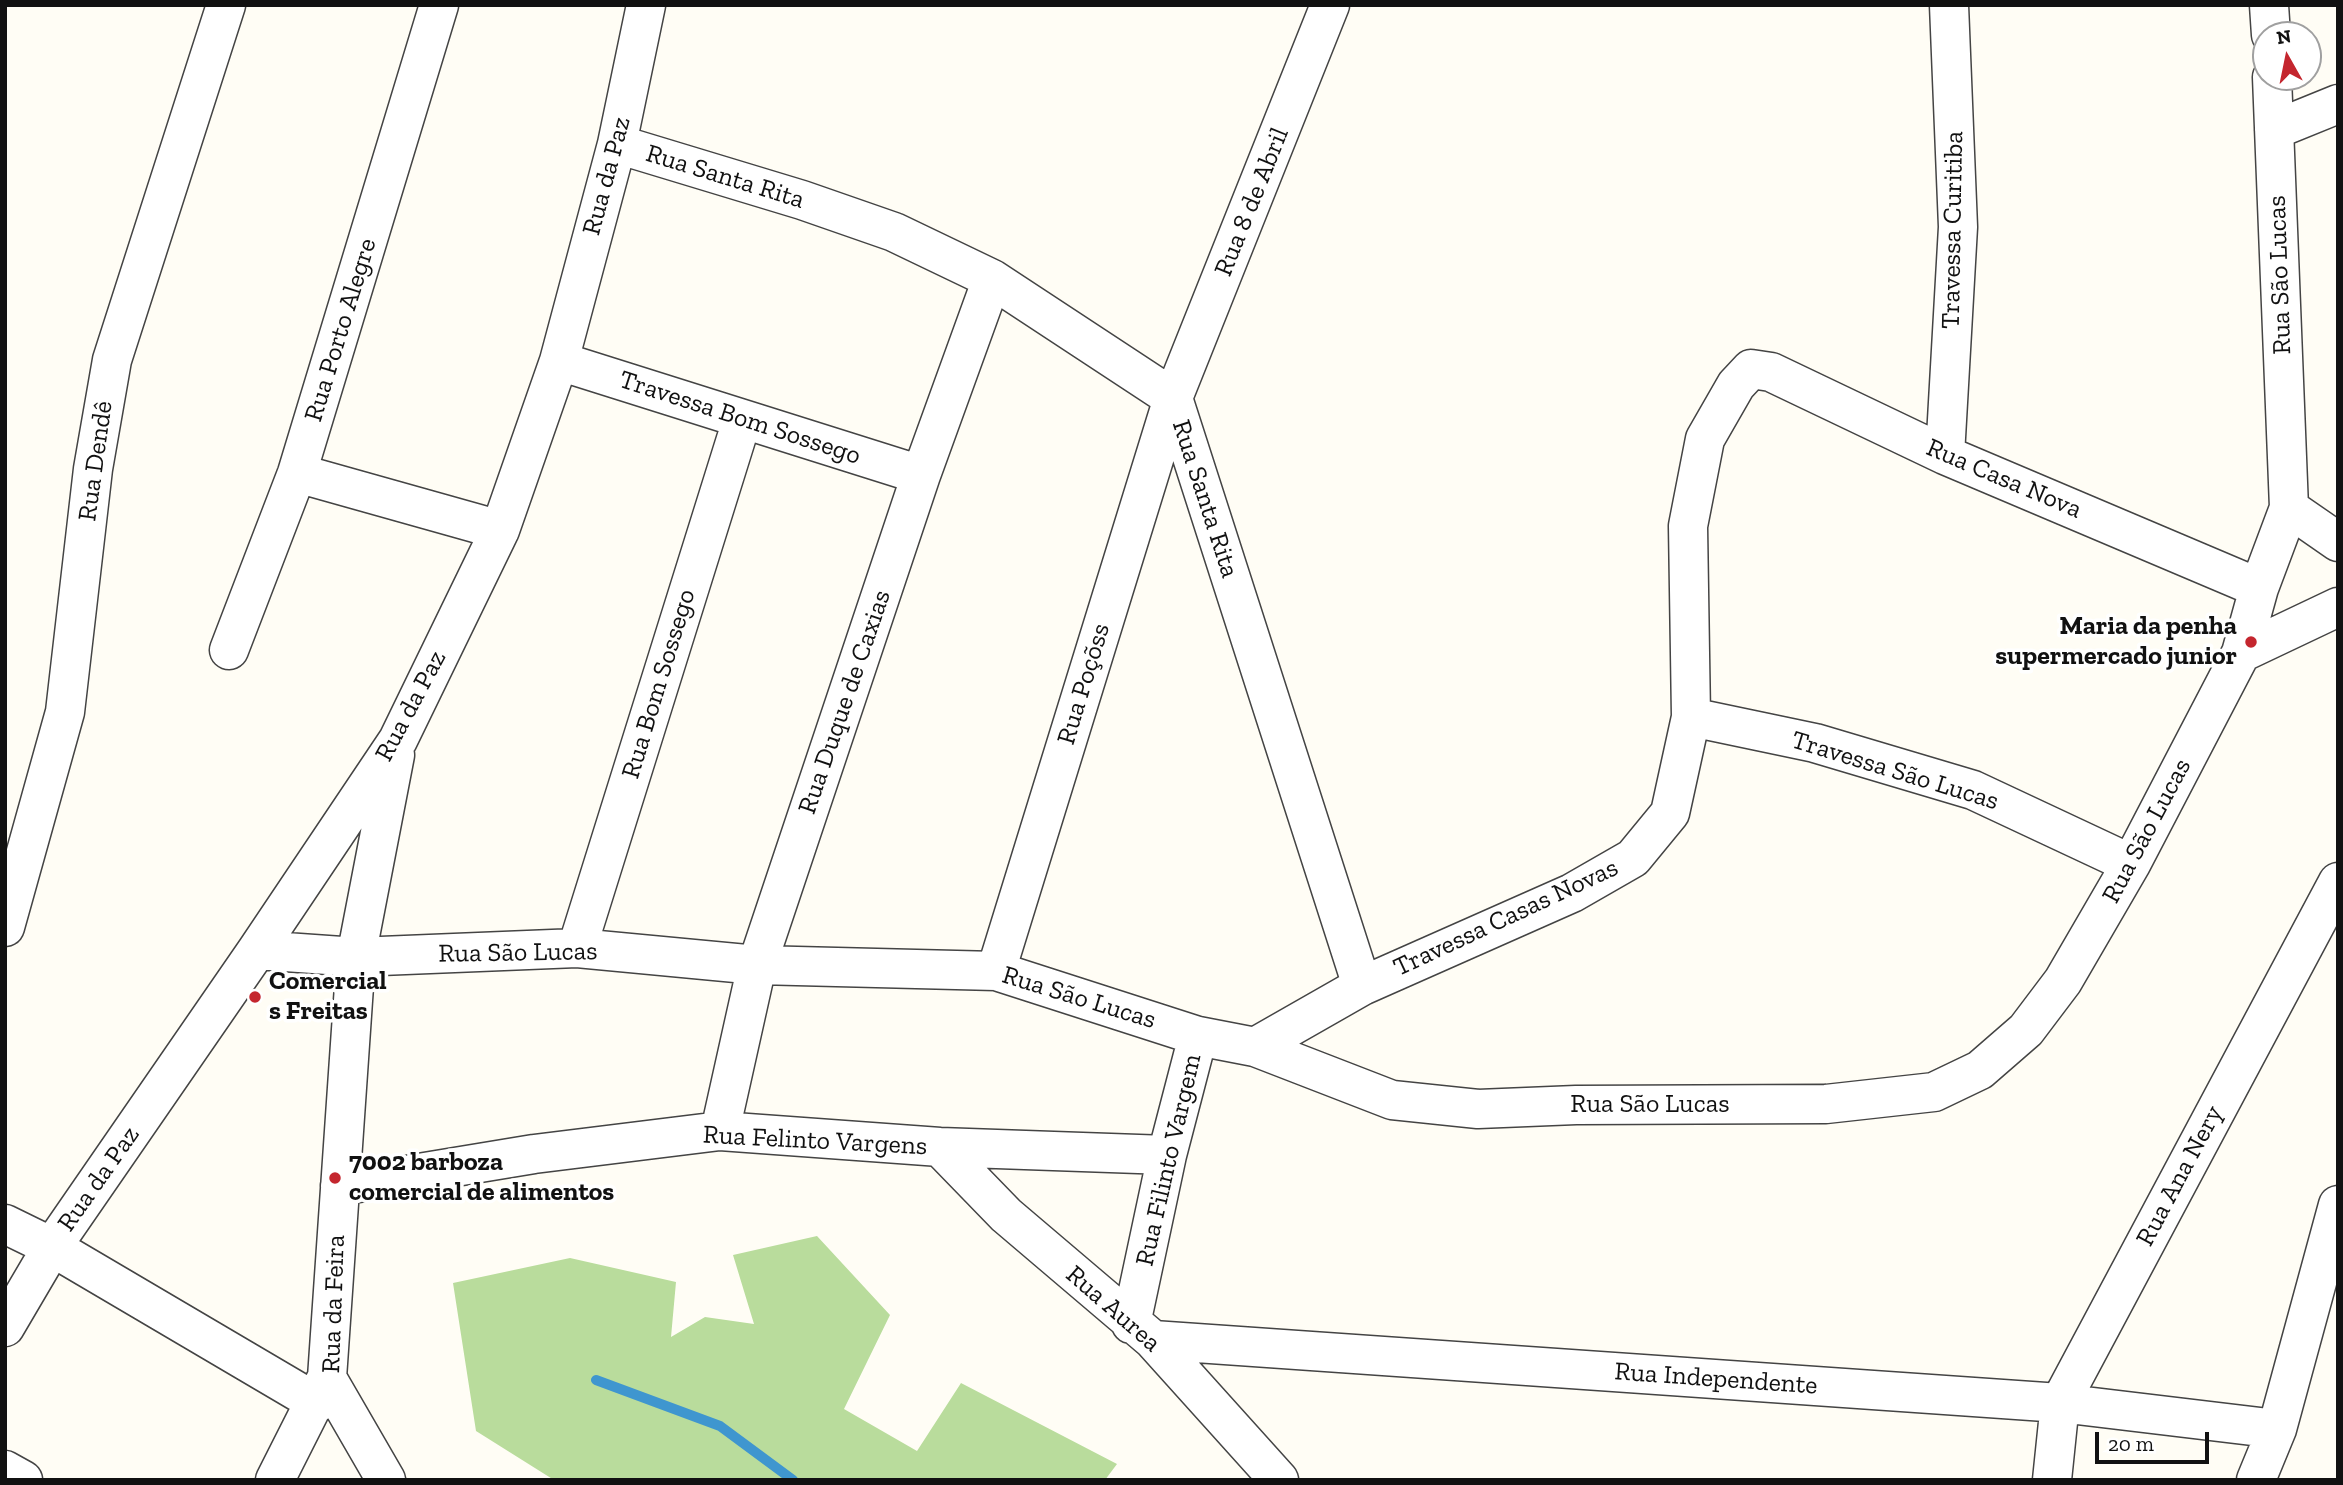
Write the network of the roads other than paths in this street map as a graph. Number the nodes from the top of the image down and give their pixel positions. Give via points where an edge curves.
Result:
1 (226, 5) edge
2 (439, 5) edge
3 (646, 5) edge
4 (1330, 5) edge
5 (1949, 5) edge
6 (2273, 91) edge
7 (2338, 104) edge
8 (2274, 130) junction
9 (617, 144) junction
10 (992, 279) junction
11 (559, 361) junction
12 (1751, 369) joint
13 (1173, 398) junction
14 (742, 421) junction
15 (1945, 454) junction
16 (297, 472) junction
17 (921, 475) junction
18 (2290, 508) junction
19 (500, 530) junction
20 (2338, 541) edge
21 (2259, 588) junction
22 (2338, 607) edge
23 (229, 650) dead end
24 (2241, 653) junction
25 (1691, 717) junction
26 (398, 740) junction
27 (2132, 864) junction
28 (2338, 883) edge
29 (5, 927) edge
30 (577, 948) junction
31 (257, 950) junction
32 (356, 957) junction
33 (757, 965) junction
34 (996, 971) junction
35 (1362, 986) junction
36 (1198, 1036) junction
37 (1255, 1047) junction
38 (720, 1131) junction
39 (940, 1147) junction
40 (1167, 1155) junction
41 (340, 1186) junction
42 (2338, 1205) edge
43 (5, 1224) edge
44 (52, 1247) junction
45 (5, 1327) edge
46 (1142, 1332) junction
47 (322, 1391) junction
48 (2060, 1403) junction
49 (2277, 1429) junction
50 (366, 1447) junction
51 (5, 1470) edge
52 (23, 1480) edge
53 (275, 1480) edge
54 (386, 1480) edge
55 (410, 1480) edge
56 (1279, 1480) edge
57 (2052, 1480) edge
58 (2256, 1480) edge

1 - 29 street, Rua Dendê via 112,360 93,469 65,712
2 - 16 street, Rua Porto Alegre
3 - 9 street, Rua da Paz
4 - 13 street, Rua 8 de Abril
5 - 15 street, Travessa Curitiba via 1958,227
6 - 8 street, Rua São Lucas
7 - 8 street
8 - 18 street, Rua São Lucas
9 - 10 street, Rua Santa Rita via 894,232
9 - 11 street, Rua da Paz
10 - 13 street, Rua Santa Rita
10 - 17 street, Rua Duque de Caxias
11 - 14 street, Travessa Bom Sossego
11 - 19 street, Rua da Paz
12 - 15 street, Rua Casa Nova via 1771,372
12 - 25 street, Travessa Casas Novas via 1736,385 1705,439 1688,526
13 - 34 street, Rua Poçõss
13 - 35 street, Rua Santa Rita
14 - 17 street, Travessa Bom Sossego
14 - 30 street, Rua Bom Sossego
15 - 21 street, Rua Casa Nova
16 - 19 street
16 - 23 street, Rua Porto Alegre
17 - 33 street, Rua Duque de Caxias
18 - 20 street
18 - 21 street, Rua São Lucas
19 - 26 street, Rua da Paz
21 - 24 street, Rua São Lucas
22 - 24 street
24 - 27 street, Rua São Lucas
25 - 27 street, Travessa São Lucas via 1815,743 1973,790
25 - 35 street, Travessa Casas Novas via 1670,813 1633,858 1572,893
26 - 31 street, Rua da Paz
26 - 32 street, Rua da Feira
27 - 37 street, Rua São Lucas via 2063,981 2026,1030 1980,1070 1934,1092 1826,1104 1478,1110 1392,1100
28 - 48 street, Rua Ana Nery
30 - 32 street, Rua São Lucas
30 - 33 street, Rua São Lucas
31 - 32 street, Rua São Lucas
31 - 44 street, Rua da Paz
32 - 41 street, Rua da Feira
33 - 34 street, Rua São Lucas
33 - 38 street, Rua Duque de Caxias
34 - 36 street, Rua São Lucas
35 - 37 street, Travessa Casas Novas
36 - 37 street, Rua São Lucas
36 - 40 street, Rua Filinto Vargem
38 - 39 street, Rua Felinto Vargens
38 - 41 street, Rua Felinto Vargens via 534,1154
39 - 40 street, Rua Felinto Vargens
39 - 46 street, Rua Aurea via 1006,1215
40 - 46 street, Rua Filinto Vargem
41 - 47 street, Rua da Feira
42 - 49 street
43 - 44 street, Rua da Feira
44 - 45 street, Rua da Paz
44 - 47 street, Rua da Feira
46 - 48 street, Rua Independente
46 - 56 street, Rua Aurea
47 - 50 street, Rua da Feira
47 - 53 street
48 - 49 street, Rua Independente
48 - 57 street, Rua Ana Nery
49 - 58 street
50 - 54 street, Rua da Feira
50 - 55 street
51 - 52 street

